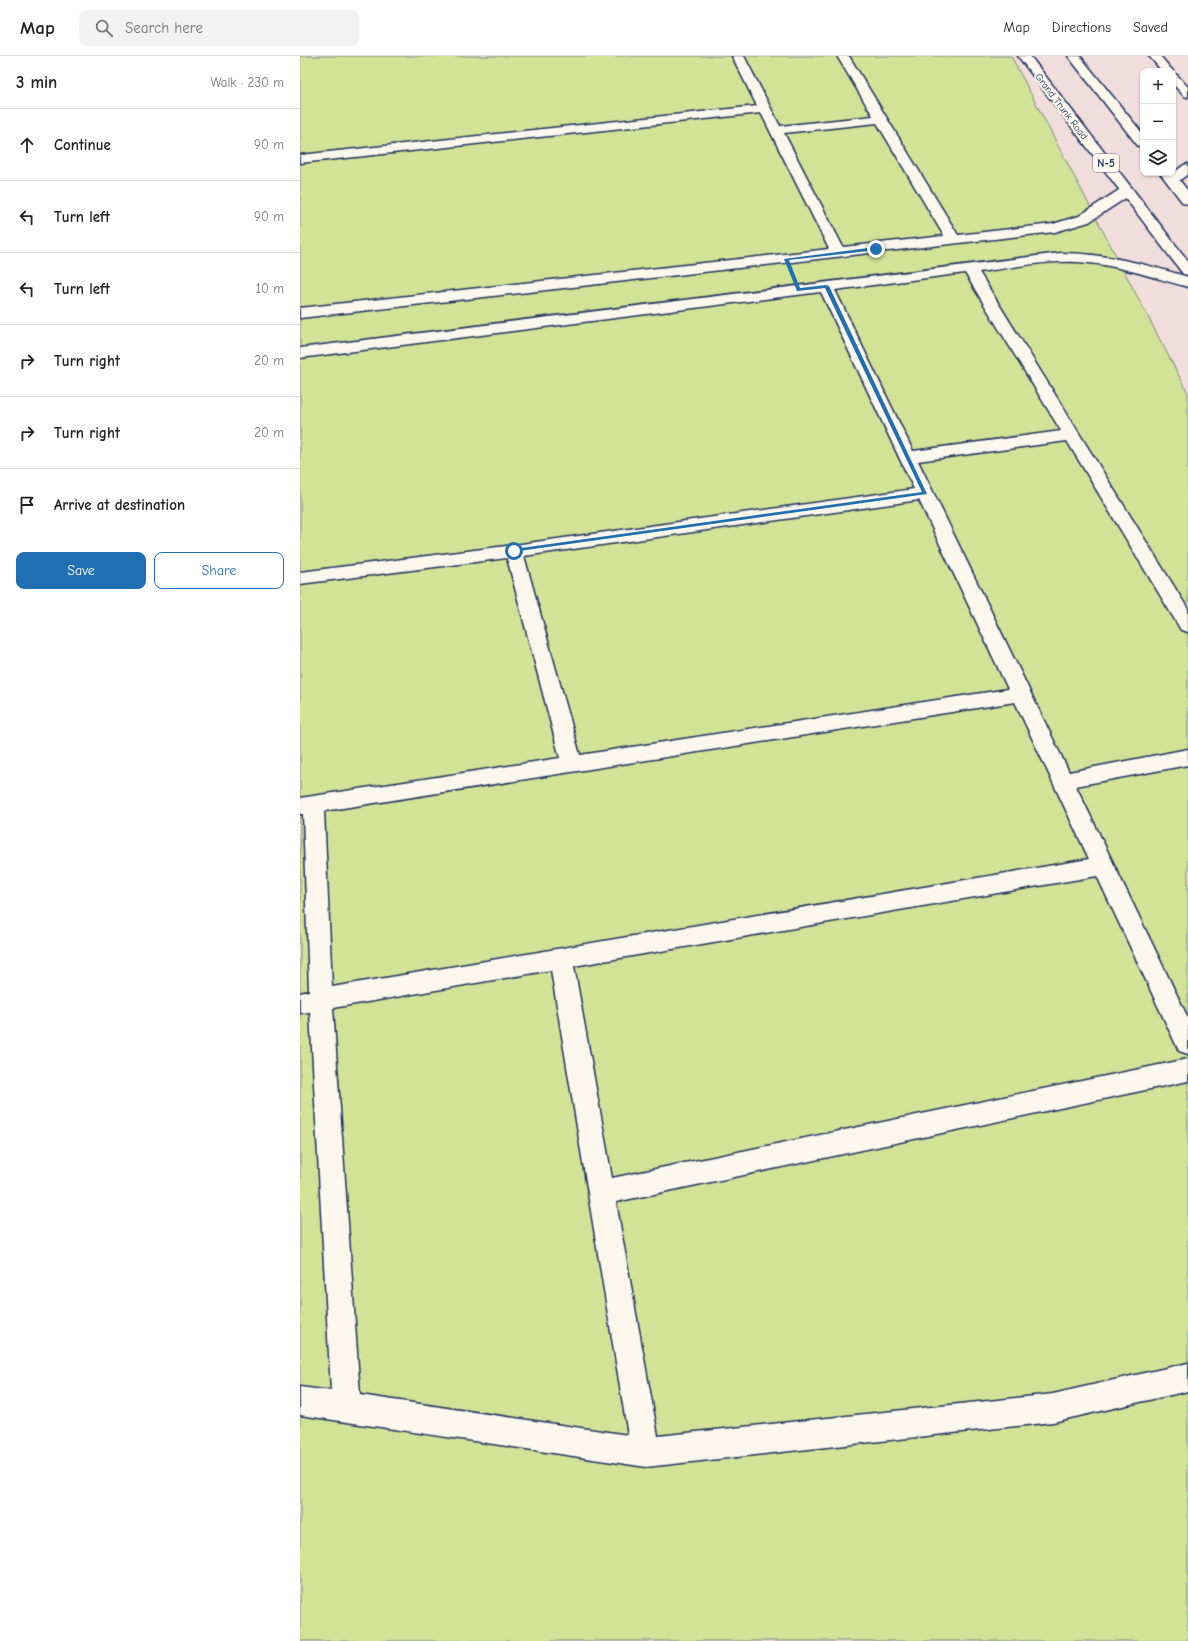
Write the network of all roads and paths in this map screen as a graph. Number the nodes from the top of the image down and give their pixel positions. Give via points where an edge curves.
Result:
1 (738, 56) edge
2 (843, 56) edge
3 (1024, 56) edge
4 (1074, 56) edge
5 (1154, 56) edge
6 (1165, 68) edge
7 (1176, 80) edge
8 (1188, 94) edge
9 (766, 109) junction
10 (882, 119) junction
11 (776, 130) junction
12 (1141, 140) edge
13 (300, 159) edge
14 (1188, 168) edge
15 (1176, 173) edge
16 (1169, 176) edge
17 (1127, 191) junction
18 (1188, 200) edge
19 (954, 240) junction
20 (988, 251) junction
21 (838, 253) junction
22 (970, 269) junction
23 (1188, 271) edge
24 (792, 274) junction
25 (1188, 282) edge
26 (826, 286) junction
27 (300, 313) edge
28 (300, 353) edge
29 (1072, 435) junction
30 (908, 458) junction
31 (925, 493) junction
32 (514, 551) junction
33 (300, 578) edge
34 (1188, 625) edge
35 (1021, 694) junction
36 (1188, 757) edge
37 (572, 764) junction
38 (1062, 781) junction
39 (306, 805) edge
40 (1103, 866) junction
41 (561, 960) junction
42 (310, 1001) edge
43 (1188, 1043) edge
44 (1188, 1070) edge
45 (602, 1192) junction
46 (1188, 1377) edge
47 (300, 1401) edge
48 (346, 1407) junction
49 (646, 1452) junction

1 - 9 main road
2 - 10 main road
3 - 17 main road, Grand Trunk Road / N-5
4 - 12 main road
5 - 6 lane
7 - 8 lane
9 - 11 main road
9 - 13 main road
10 - 11 main road
10 - 19 main road
11 - 21 main road
14 - 15 lane
16 - 18 main road
17 - 20 main road via 1069,225 1034,231
17 - 23 main road, Grand Trunk Road / N-5
19 - 20 main road
19 - 21 main road
20 - 22 main road
20 - 25 main road via 1060,257 1082,256 1128,264
21 - 24 main road
22 - 26 main road
22 - 29 main road
24 - 26 main road
24 - 27 main road
24 - 28 main road
26 - 30 main road
29 - 30 main road
29 - 34 main road
30 - 31 main road
31 - 32 main road
31 - 35 main road
32 - 33 main road
32 - 37 main road
35 - 37 main road
35 - 38 main road
36 - 38 main road
37 - 39 main road
38 - 40 main road
39 - 42 main road
40 - 41 main road
40 - 43 main road
41 - 42 main road
41 - 45 main road
42 - 48 main road
44 - 45 main road
45 - 49 main road
46 - 49 main road via 1053,1408
47 - 48 main road
48 - 49 main road

